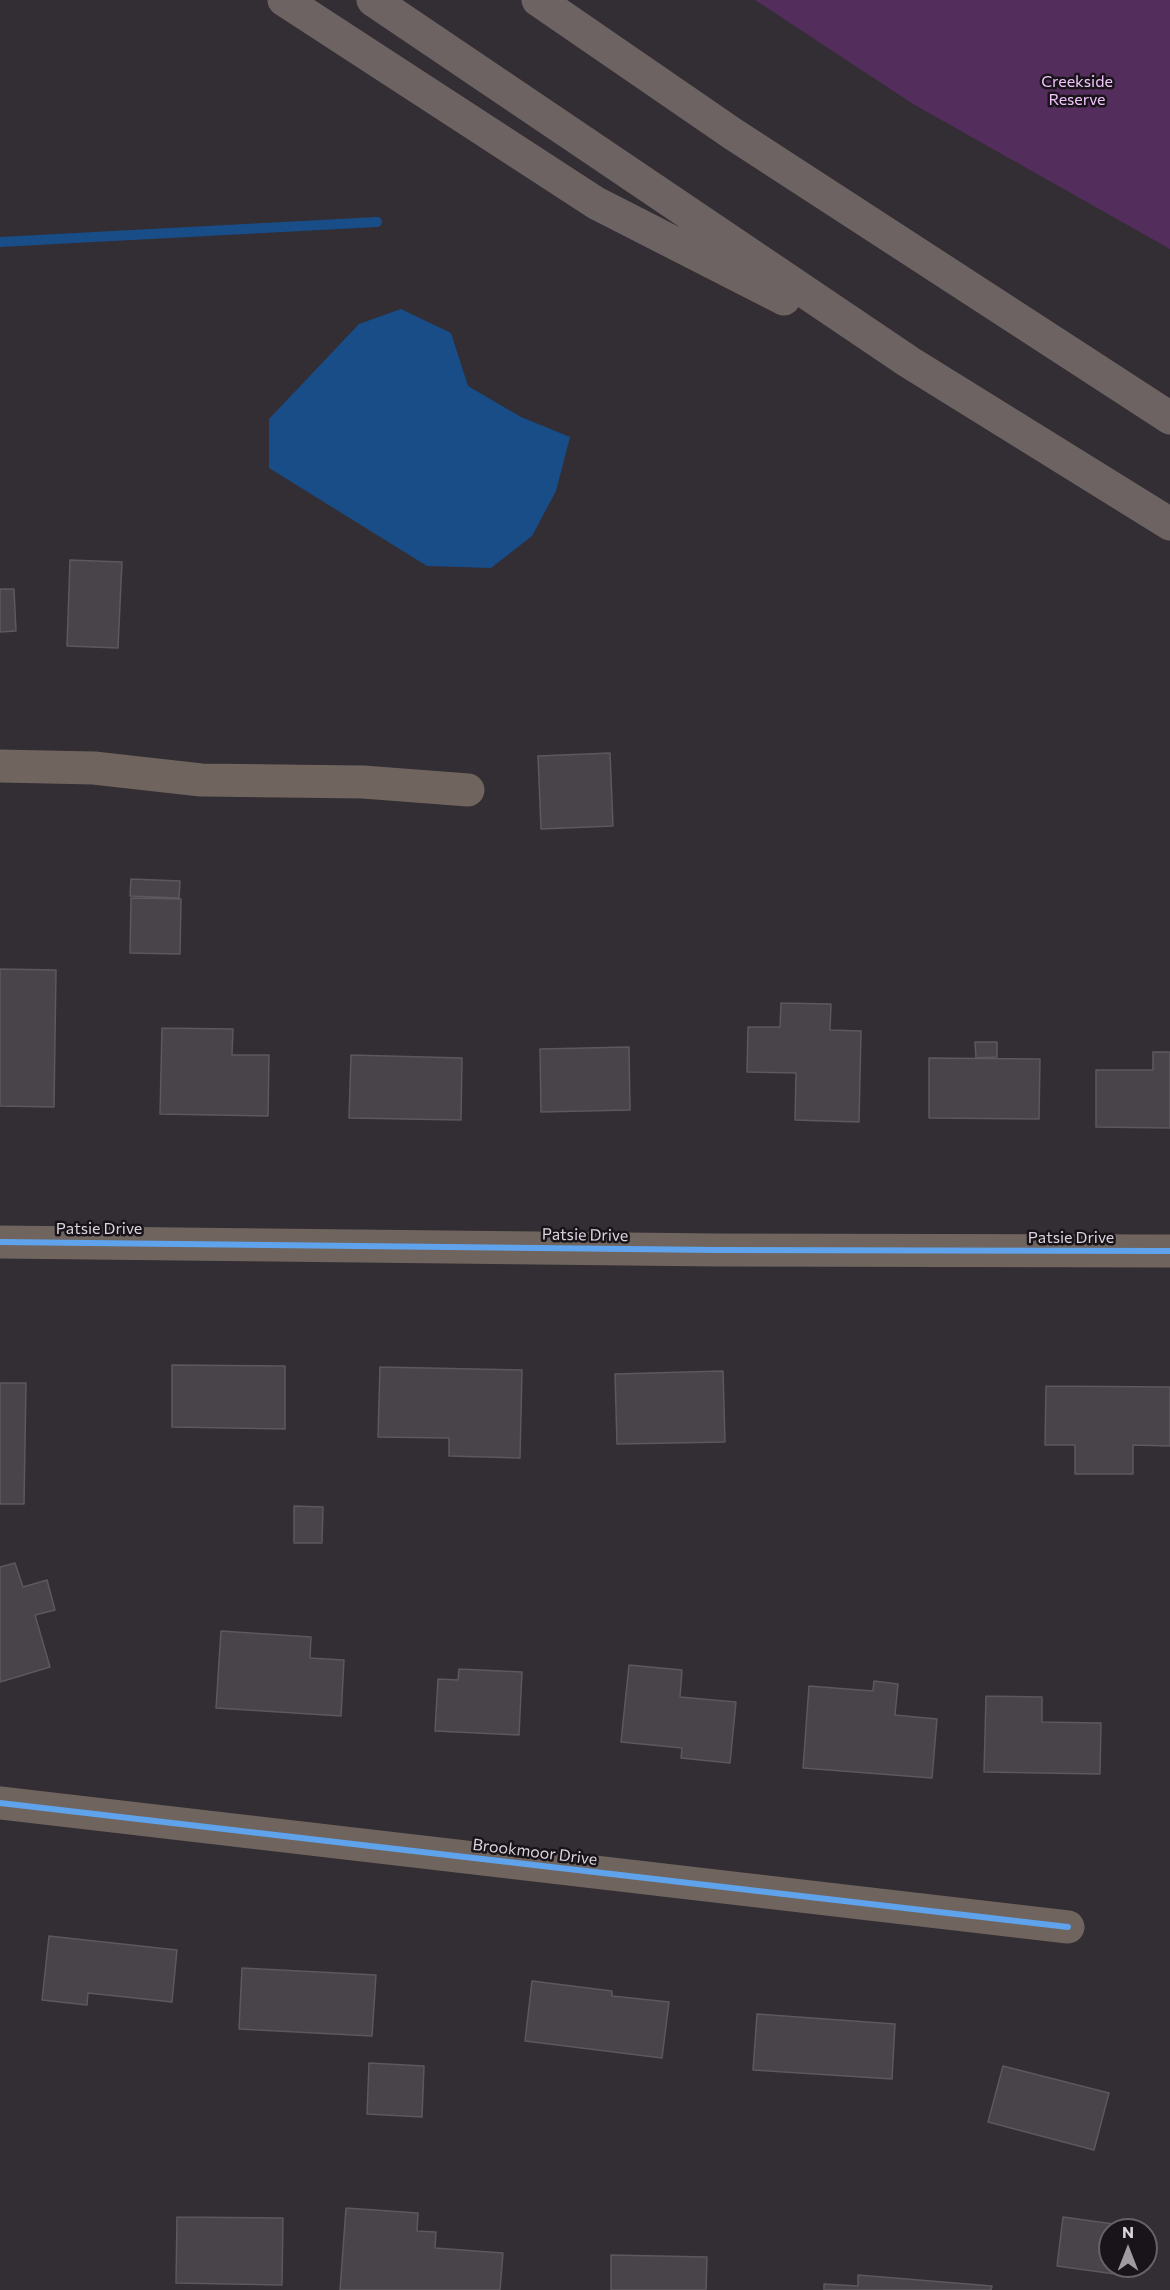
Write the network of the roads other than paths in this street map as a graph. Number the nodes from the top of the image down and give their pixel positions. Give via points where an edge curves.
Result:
1 (284, 0) edge
2 (373, 0) edge
3 (538, 0) edge
4 (909, 362) junction
5 (1170, 418) edge
6 (1170, 524) edge
7 (0, 766) edge
8 (468, 790) dead end
9 (0, 1242) edge
10 (1170, 1251) edge
11 (0, 1803) edge
12 (1068, 1927) dead end

1 - 4 highway via 596,203
2 - 4 highway
3 - 5 highway via 733,134
4 - 6 highway
7 - 8 street via 93,768 201,780 363,782
9 - 10 street, Patsie Drive
11 - 12 street, Brookmoor Drive

